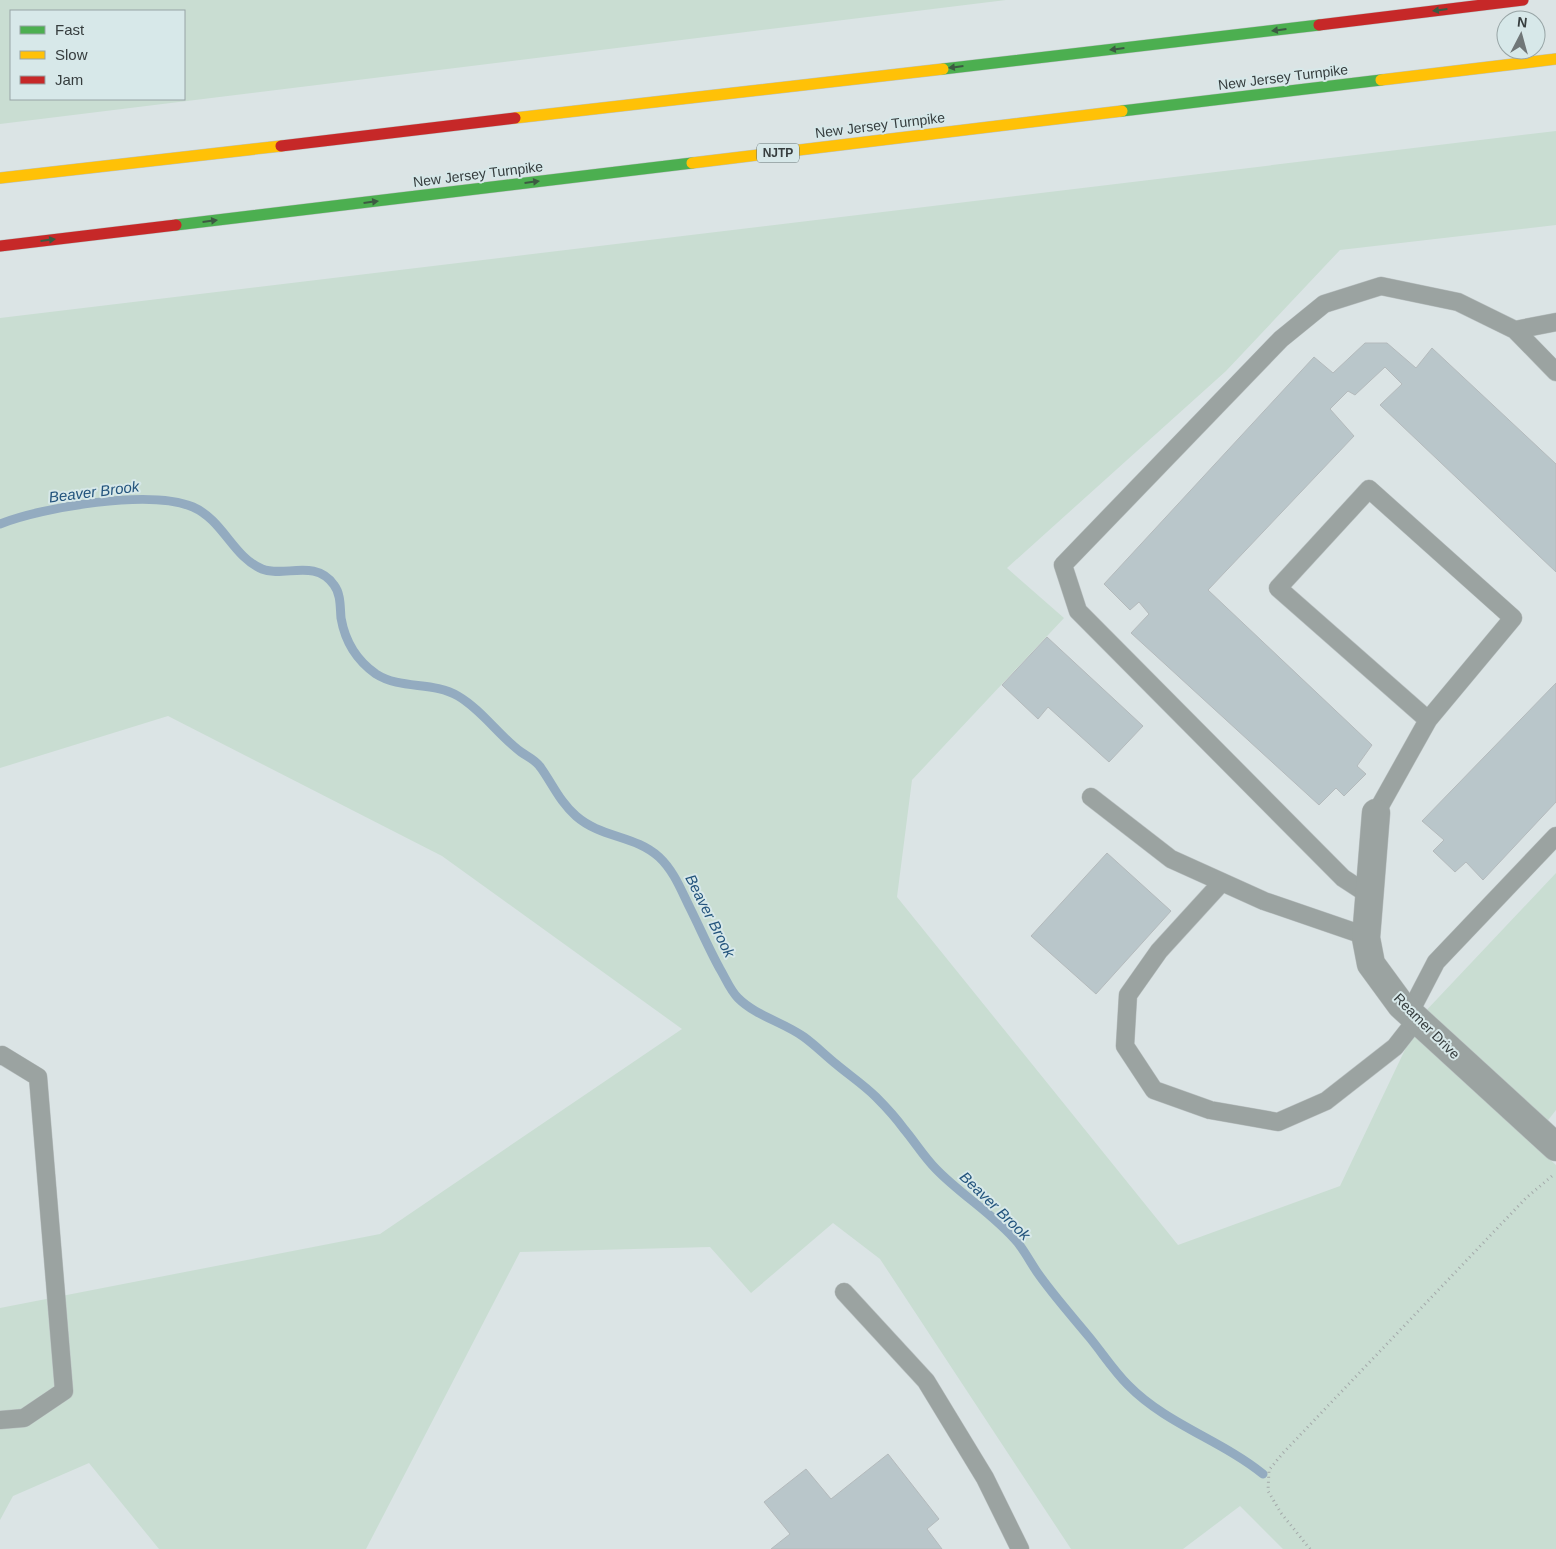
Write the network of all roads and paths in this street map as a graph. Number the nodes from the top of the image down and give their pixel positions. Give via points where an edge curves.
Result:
1 (1523, 0) edge
2 (1556, 59) edge
3 (0, 178) edge
4 (0, 246) edge
5 (1556, 322) edge
6 (1515, 330) junction
7 (1556, 372) edge
8 (1428, 720) junction
9 (1091, 797) dead end
10 (1376, 813) joint
11 (1556, 836) edge
12 (1222, 882) junction
13 (1369, 896) junction
14 (1366, 936) junction
15 (1413, 1016) junction
16 (0, 1056) edge
17 (1556, 1147) edge
18 (1556, 1172) edge
19 (844, 1292) dead end
20 (0, 1420) edge
21 (1020, 1549) edge
22 (1310, 1549) edge

1 -> 3 highway
4 -> 2 highway, New Jersey Turnpike / NJTP
5 - 6 lane
6 - 7 lane
6 - 13 lane via 1458,302 1381,286 1324,304 1281,339 1063,565 1078,611 1343,878
8 - 8 lane via 1278,588 1368,489 1513,618
8 - 10 lane
9 - 12 lane via 1171,859
10 - 13 street, Reamer Drive
11 - 15 lane via 1436,962
12 - 14 lane via 1264,901
12 - 15 lane via 1159,951 1128,995 1125,1046 1154,1090 1210,1110 1278,1122 1326,1101 1395,1047
13 - 14 street, Reamer Drive
14 - 15 street, Reamer Drive via 1372,964
15 - 17 street, Reamer Drive
16 - 20 lane via 38,1077 64,1391 24,1418
18 - 22 path via 1526,1198 1269,1470 1268,1491
19 - 21 lane via 926,1381 985,1478

